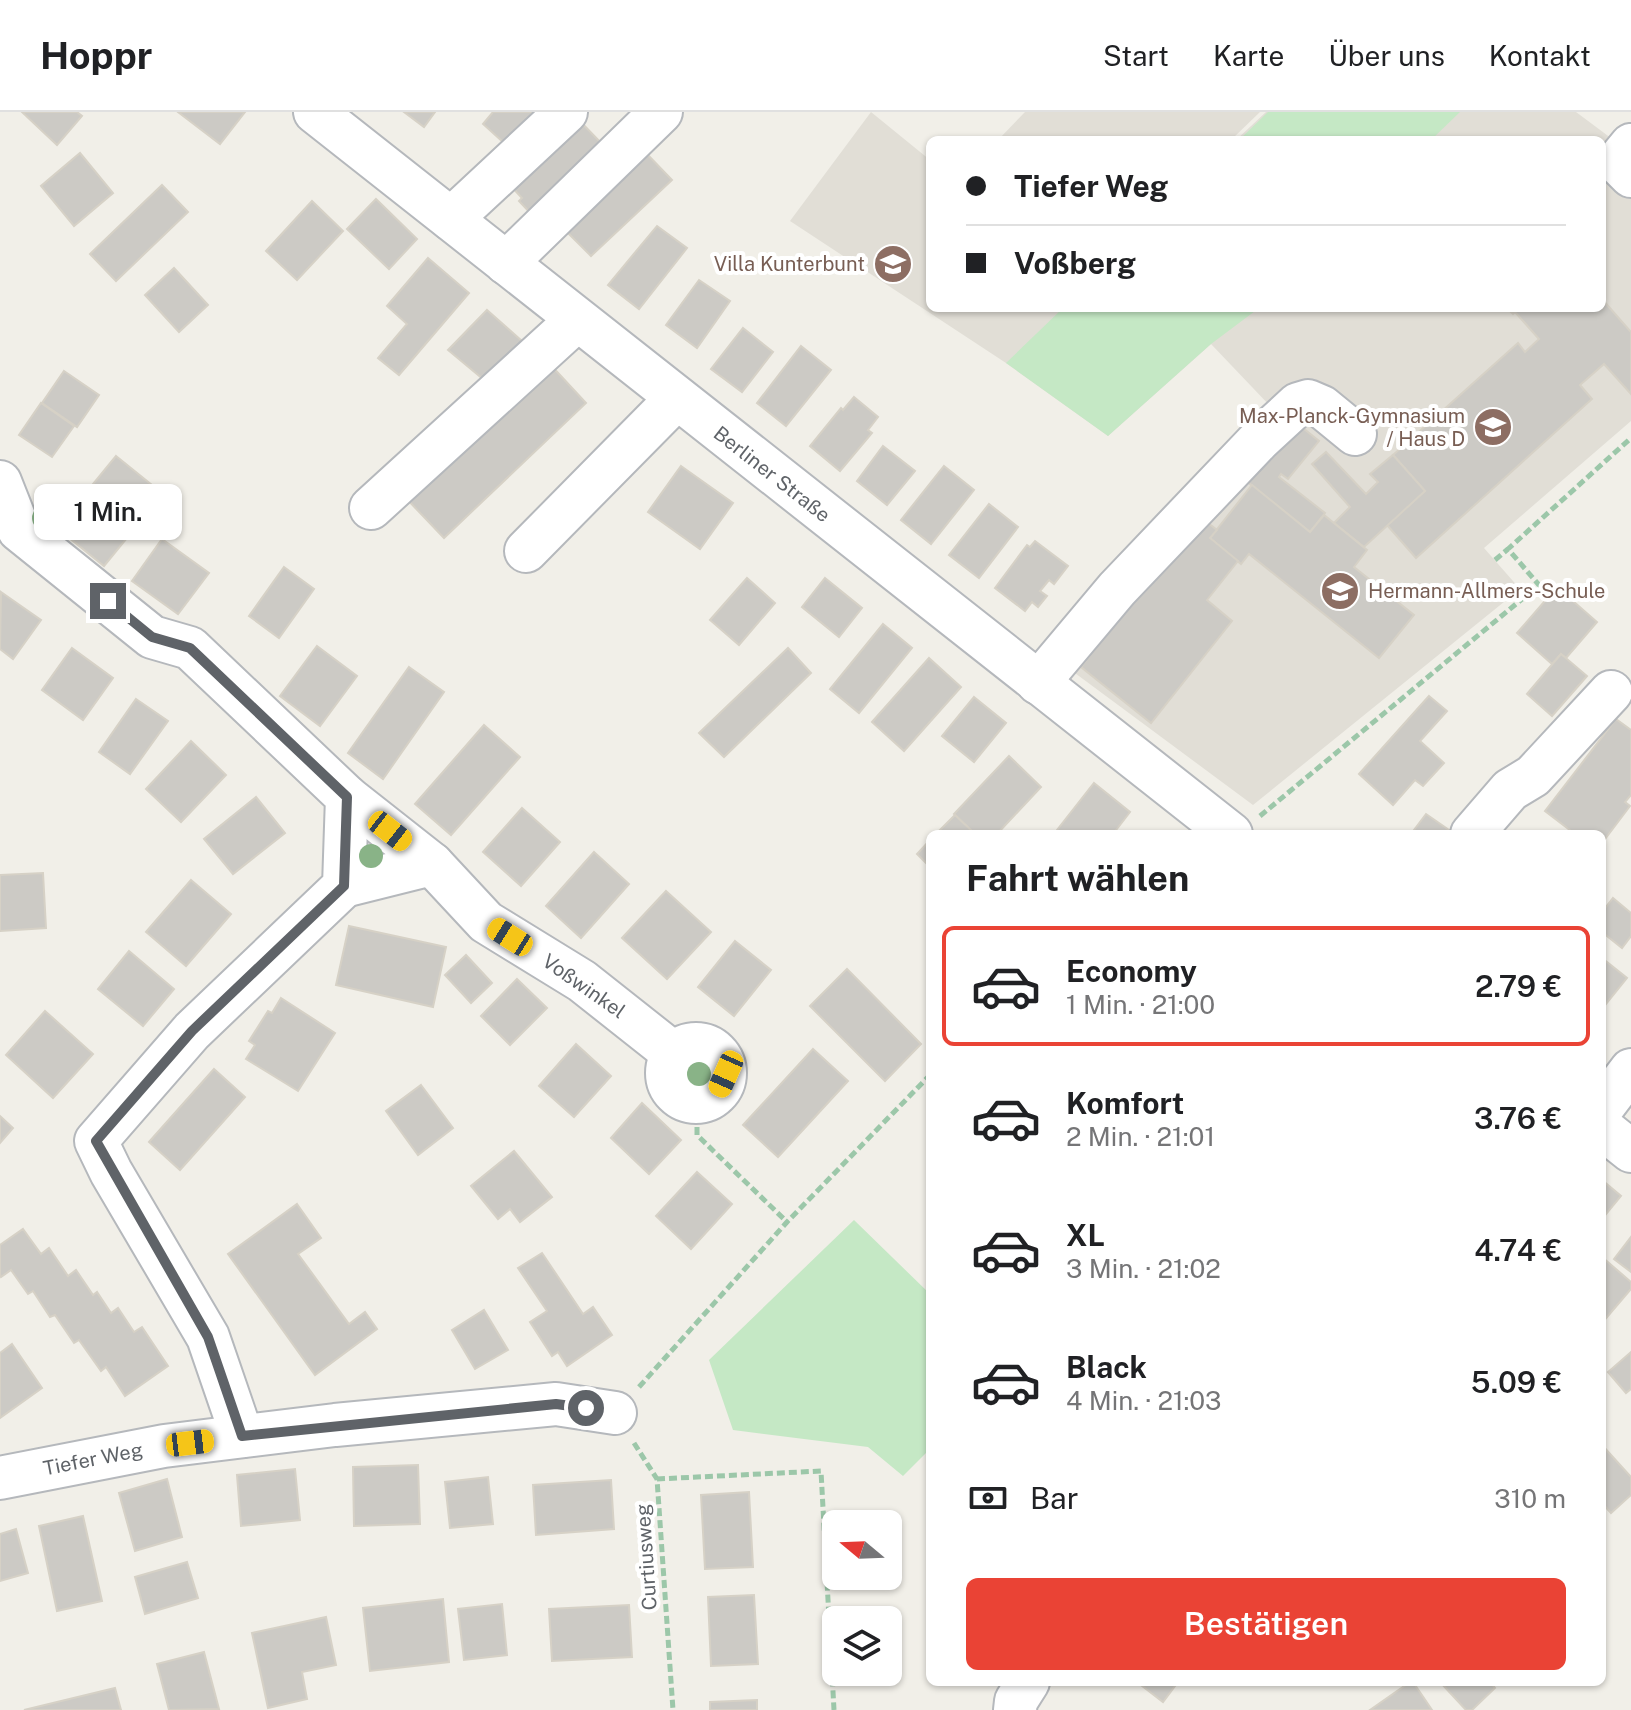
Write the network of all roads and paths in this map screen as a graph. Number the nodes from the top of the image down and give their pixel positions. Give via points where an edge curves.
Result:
1 (315, 112) edge
2 (566, 112) edge
3 (661, 112) edge
4 (1617, 112) edge
5 (1631, 122) edge
6 (1631, 145) edge
7 (1631, 176) edge
8 (451, 219) junction
9 (506, 263) junction
10 (577, 320) junction
11 (677, 398) junction
12 (1355, 434) dead end
13 (1631, 438) edge
14 (0, 482) edge
15 (371, 508) dead end
16 (10, 538) edge
17 (1508, 549) junction
18 (526, 551) dead end
19 (1495, 560) dead end
20 (1038, 683) junction
21 (1611, 692) dead end
22 (347, 797) junction
23 (1243, 828) edge
24 (1475, 830) edge
25 (432, 864) junction
26 (344, 886) junction
27 (1631, 1070) edge
28 (926, 1079) edge
29 (697, 1103) joint
30 (1606, 1103) edge
31 (1606, 1131) edge
32 (1631, 1151) edge
33 (787, 1222) junction
34 (615, 1413) junction
35 (242, 1436) junction
36 (0, 1478) edge
37 (657, 1479) junction
38 (1025, 1686) edge
39 (673, 1710) edge
40 (834, 1710) edge
41 (1015, 1710) edge

1 - 8 street, Berliner Straße
2 - 8 street
3 - 9 street
4 - 5 street
6 - 7 street via 1617,162
8 - 9 street, Berliner Straße
9 - 10 street, Berliner Straße
10 - 11 street, Berliner Straße
10 - 15 street
11 - 18 street
11 - 20 street, Berliner Straße
12 - 20 street via 1322,407 1308,401 1298,404 1117,589
13 - 17 path
14 - 16 street
16 - 22 street, Voßwinkel via 152,637 190,648
17 - 19 path
17 - 23 path via 1539,585
20 - 23 street, Berliner Straße
21 - 24 street
22 - 25 street, Voßwinkel
22 - 26 street
25 - 26 street
25 - 29 street, Voßwinkel via 486,922 582,981 673,1053 666,1071 671,1090
26 - 35 street via 192,1031 96,1141 208,1337
27 - 30 street
28 - 33 path
29 - 33 path via 697,1135
31 - 32 street
33 - 34 path
34 - 35 street, Tiefer Weg via 556,1404
34 - 37 path, Curtiusweg
35 - 36 street, Tiefer Weg
37 - 39 path, Curtiusweg
37 - 40 path via 821,1471
38 - 41 street

